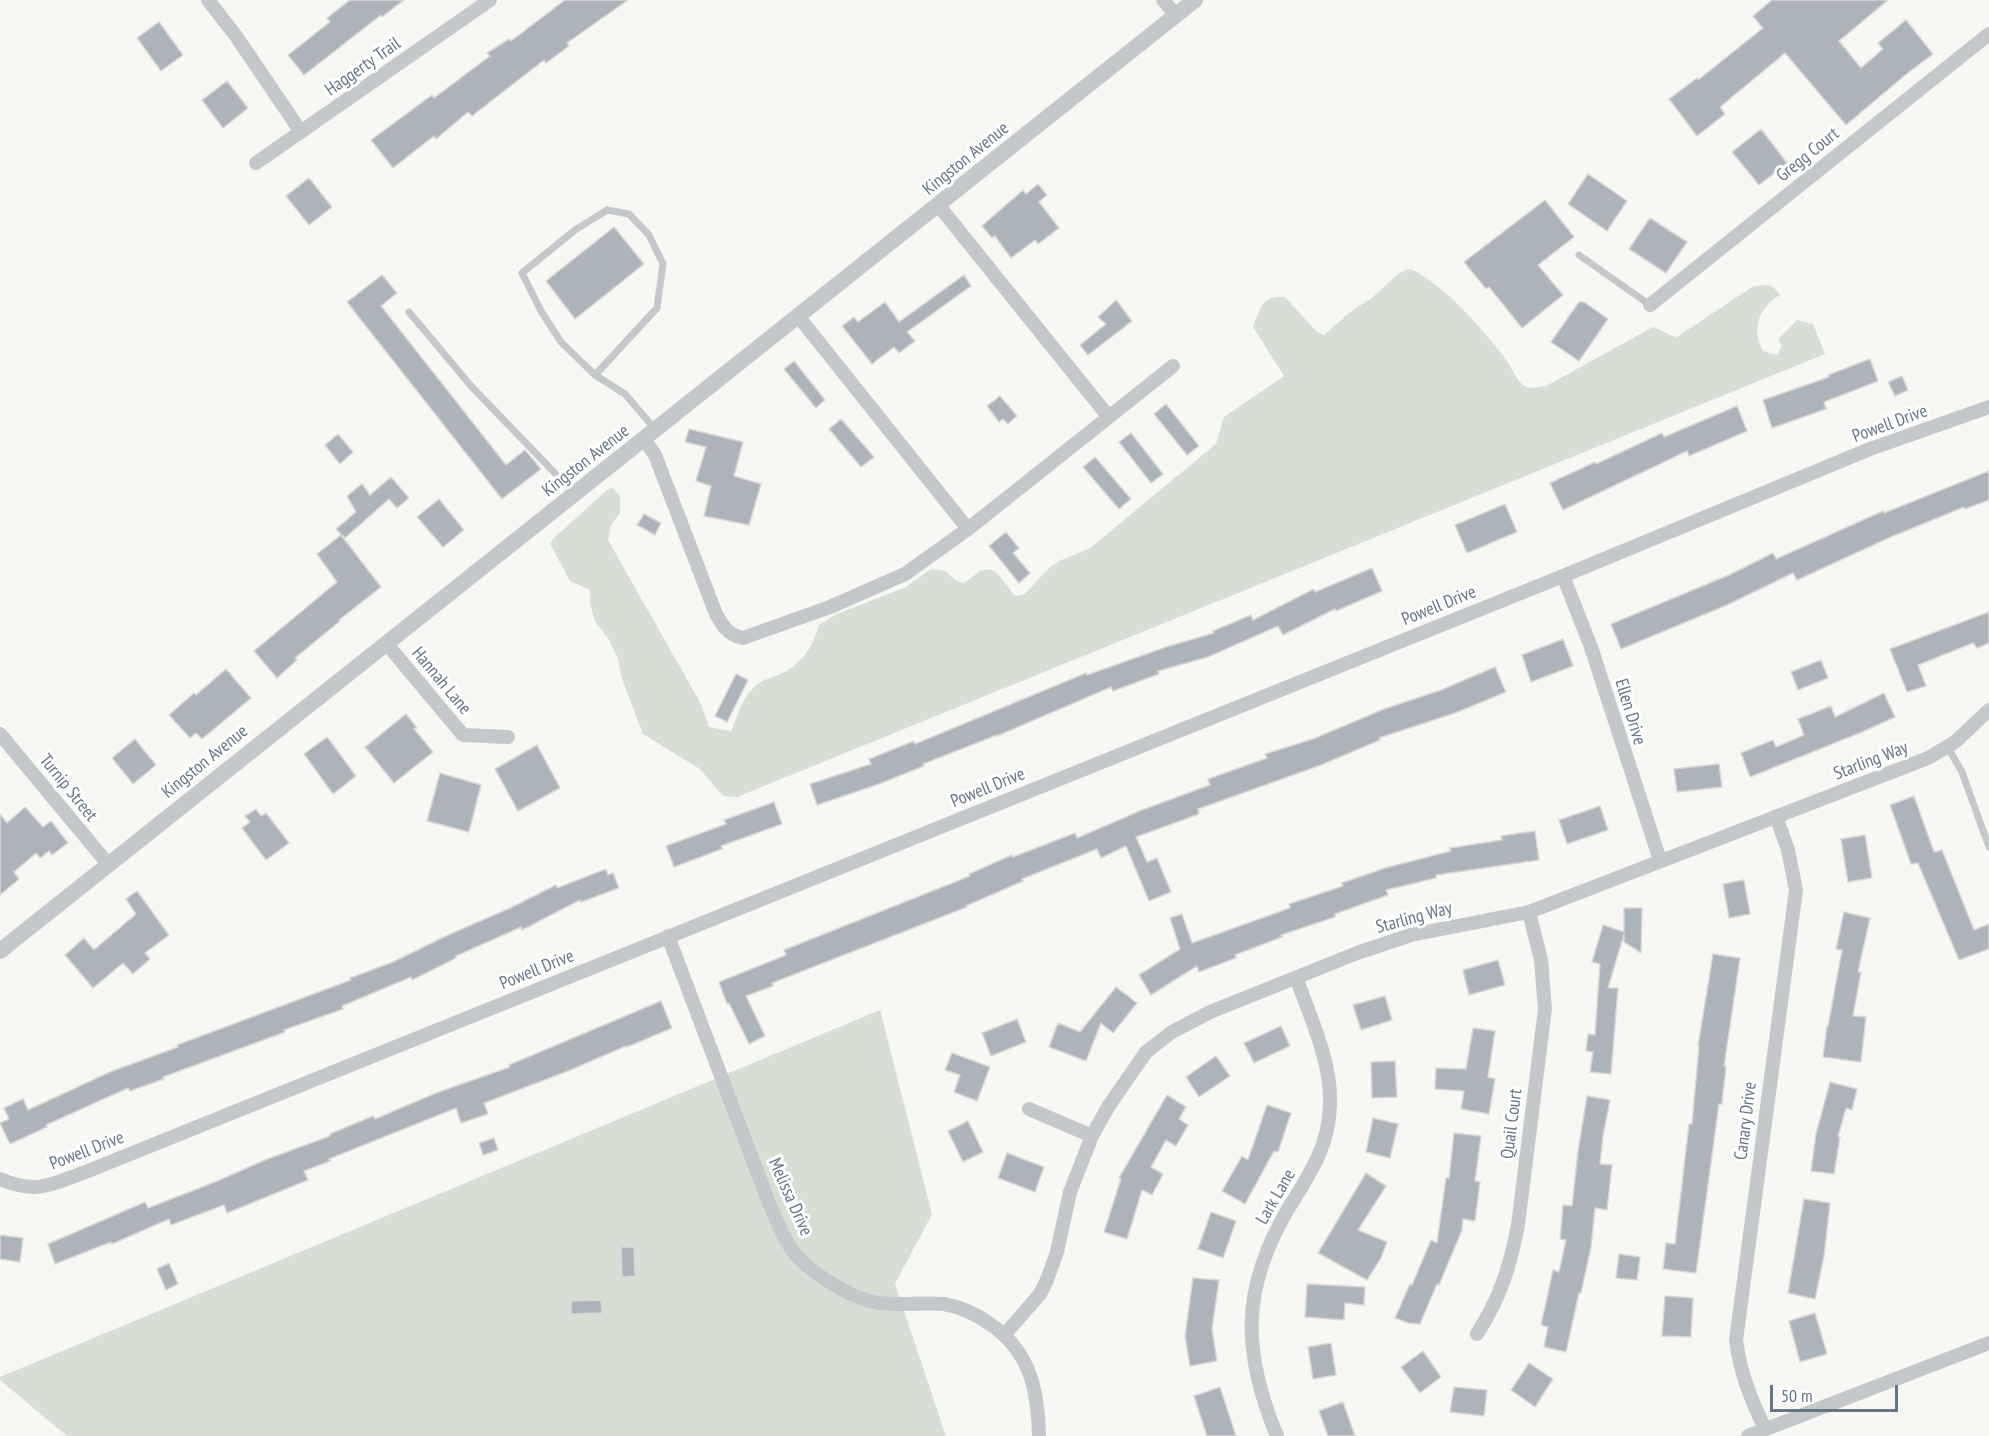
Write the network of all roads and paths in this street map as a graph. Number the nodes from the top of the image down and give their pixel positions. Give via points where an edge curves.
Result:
1 (208, 0) edge
2 (490, 0) edge
3 (1163, 0) edge
4 (1195, 0) edge
5 (1176, 15) junction
6 (1989, 34) edge
7 (301, 132) junction
8 (256, 163) dead end
9 (939, 206) junction
10 (1579, 255) dead end
11 (1650, 305) joint
12 (409, 312) dead end
13 (798, 316) junction
14 (1173, 366) dead end
15 (596, 375) junction
16 (1989, 407) edge
17 (1108, 417) junction
18 (650, 435) junction
19 (575, 494) junction
20 (968, 529) junction
21 (1563, 576) junction
22 (386, 643) junction
23 (1989, 711) edge
24 (0, 734) edge
25 (508, 737) dead end
26 (1947, 746) junction
27 (1776, 816) junction
28 (1989, 847) edge
29 (1660, 860) junction
30 (108, 864) junction
31 (1529, 912) junction
32 (668, 936) junction
33 (0, 951) edge
34 (1296, 977) junction
35 (1029, 1109) dead end
36 (1092, 1136) junction
37 (0, 1179) edge
38 (1005, 1334) junction
39 (1478, 1334) dead end
40 (1989, 1343) edge
41 (1771, 1431) edge
42 (1038, 1436) edge
43 (1276, 1436) edge
44 (1748, 1436) edge

1 - 7 street
2 - 7 street, Haggerty Trail
3 - 5 street
4 - 5 street, Kingston Avenue
5 - 9 street, Kingston Avenue
6 - 11 street, Gregg Court
7 - 8 street, Haggerty Trail
9 - 13 street, Kingston Avenue
9 - 17 street
10 - 11 lane
12 - 19 lane via 471,386
13 - 18 street, Kingston Avenue
13 - 20 street
14 - 17 street
15 - 15 lane via 561,342 522,273 607,210 629,214 649,235 663,264 657,308
15 - 18 lane via 626,394
16 - 21 street, Powell Drive via 1870,449
17 - 20 street
18 - 19 street, Kingston Avenue
18 - 20 street via 716,614 733,636 743,638 760,633 867,592 905,574
19 - 22 street, Kingston Avenue
21 - 29 street, Ellen Drive via 1591,647
21 - 32 street, Powell Drive
22 - 25 street, Hannah Lane via 463,735
22 - 30 street, Kingston Avenue
23 - 26 street, Starling Way
24 - 30 street, Turnip Street
26 - 27 street, Starling Way via 1928,758
26 - 28 lane via 1962,772
27 - 29 street, Starling Way
27 - 41 street, Canary Drive via 1796,890 1736,1340 1746,1388
29 - 31 street, Starling Way
30 - 33 street, Kingston Avenue
31 - 34 street, Starling Way via 1411,935
31 - 39 street, Quail Court via 1541,960 1545,1010 1518,1225 1493,1310
32 - 37 street, Powell Drive via 88,1171 40,1188 15,1186
32 - 38 street, Melissa Drive via 769,1203 797,1256 848,1292 879,1303 945,1305 972,1312
34 - 36 street, Starling Way via 1210,1012 1172,1032 1146,1052
34 - 43 street, Lark Lane via 1327,1071 1330,1104 1318,1159 1268,1247 1251,1311 1256,1371
35 - 36 street
36 - 38 street, Starling Way via 1070,1192 1047,1280 1040,1294
38 - 42 street, Melissa Drive via 1021,1353 1032,1380
40 - 41 street
41 - 44 street

